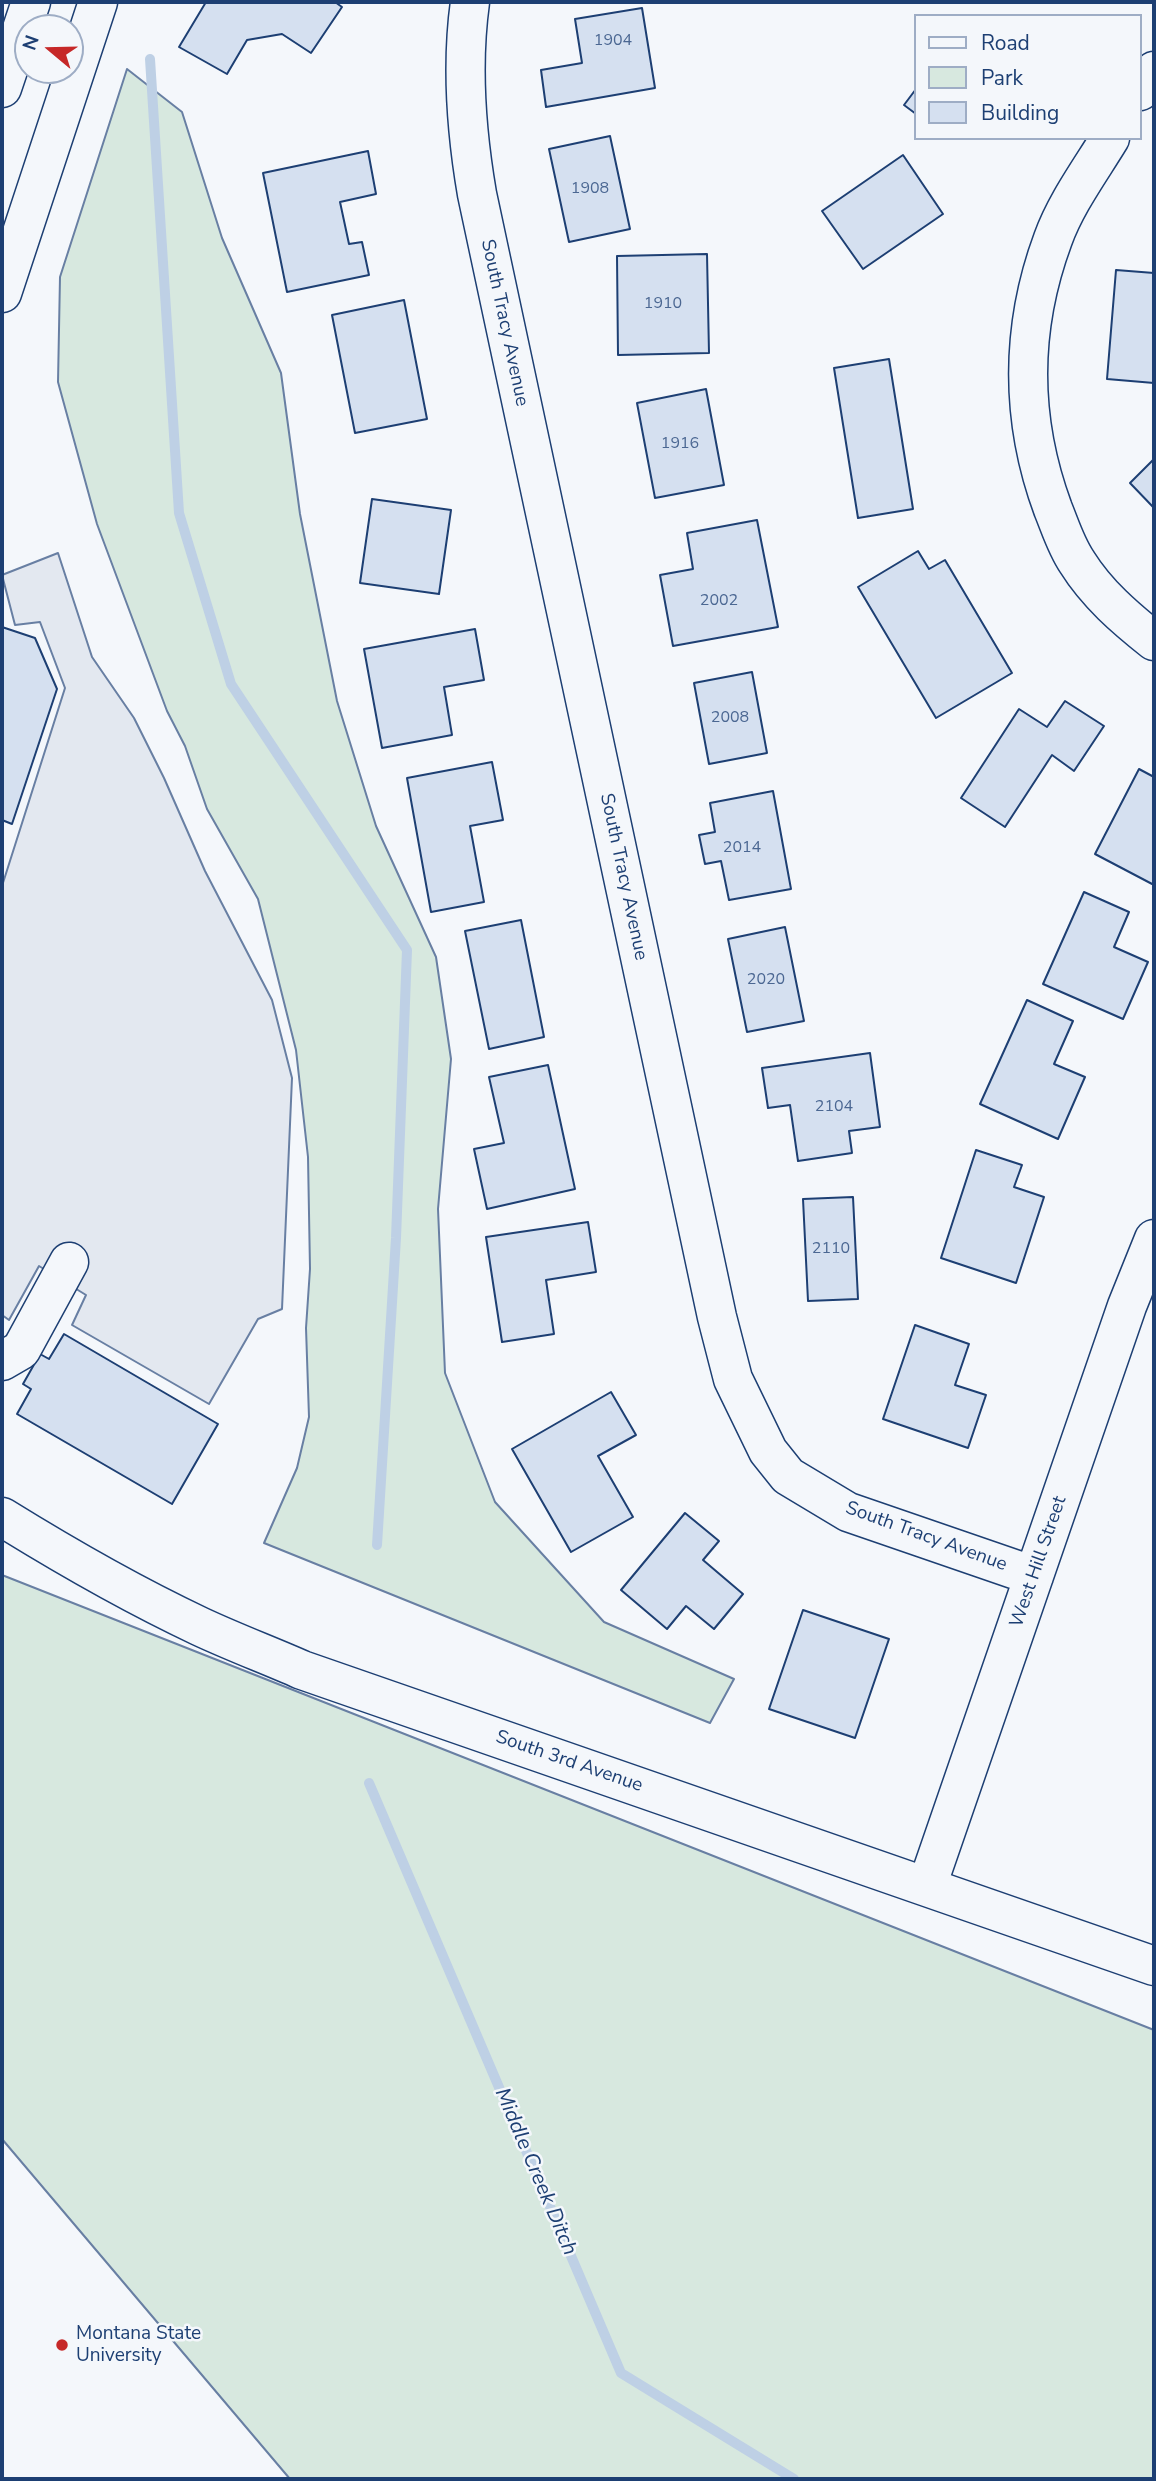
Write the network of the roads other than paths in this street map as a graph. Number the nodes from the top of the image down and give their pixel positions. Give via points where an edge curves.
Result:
1 (31, 2) edge
2 (98, 2) edge
3 (470, 2) edge
4 (1154, 71) edge
5 (2, 88) edge
6 (1142, 88) edge
7 (1109, 140) edge
8 (2, 293) edge
9 (1154, 641) edge
10 (1154, 1239) edge
11 (69, 1262) dead end
12 (2, 1360) edge
13 (2, 1517) edge
14 (1034, 1576) junction
15 (927, 1886) junction
16 (1154, 1966) edge

1 - 5 street
2 - 8 street
3 - 14 street, South Tracy Avenue via 465,89 477,194 733,1379 768,1451 788,1475 848,1512
4 - 6 street
7 - 9 street via 1069,204 1041,273 1027,350 1030,416 1047,492 1076,561 1100,593
10 - 14 street, West Hill Street
11 - 12 street via 21,1350
13 - 15 street, South 3rd Avenue via 147,1600 302,1670
14 - 15 street, West Hill Street
15 - 16 street, South 3rd Avenue

